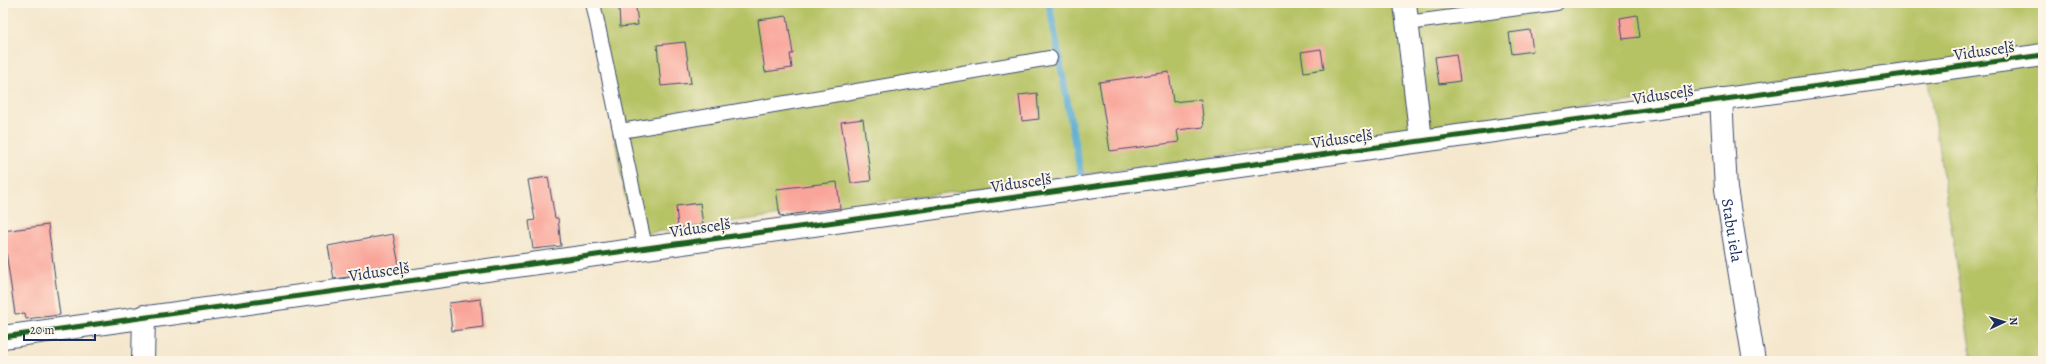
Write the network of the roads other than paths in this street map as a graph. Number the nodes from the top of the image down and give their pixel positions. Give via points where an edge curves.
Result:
1 (593, 3) edge
2 (1557, 3) edge
3 (1406, 13) edge
4 (2043, 55) edge
5 (1050, 58) dead end
6 (1721, 99) junction
7 (621, 131) junction
8 (1421, 140) junction
9 (646, 247) junction
10 (144, 316) junction
11 (3, 337) edge
12 (143, 361) edge
13 (1754, 361) edge

1 - 7 lane
2 - 3 lane
3 - 8 street
4 - 6 street, Vidusceļš
5 - 7 lane
6 - 8 street, Vidusceļš
6 - 13 street, Stabu iela via 1726,189
7 - 9 lane
8 - 9 street, Vidusceļš
9 - 10 street, Vidusceļš
10 - 11 street, Vidusceļš
10 - 12 street

